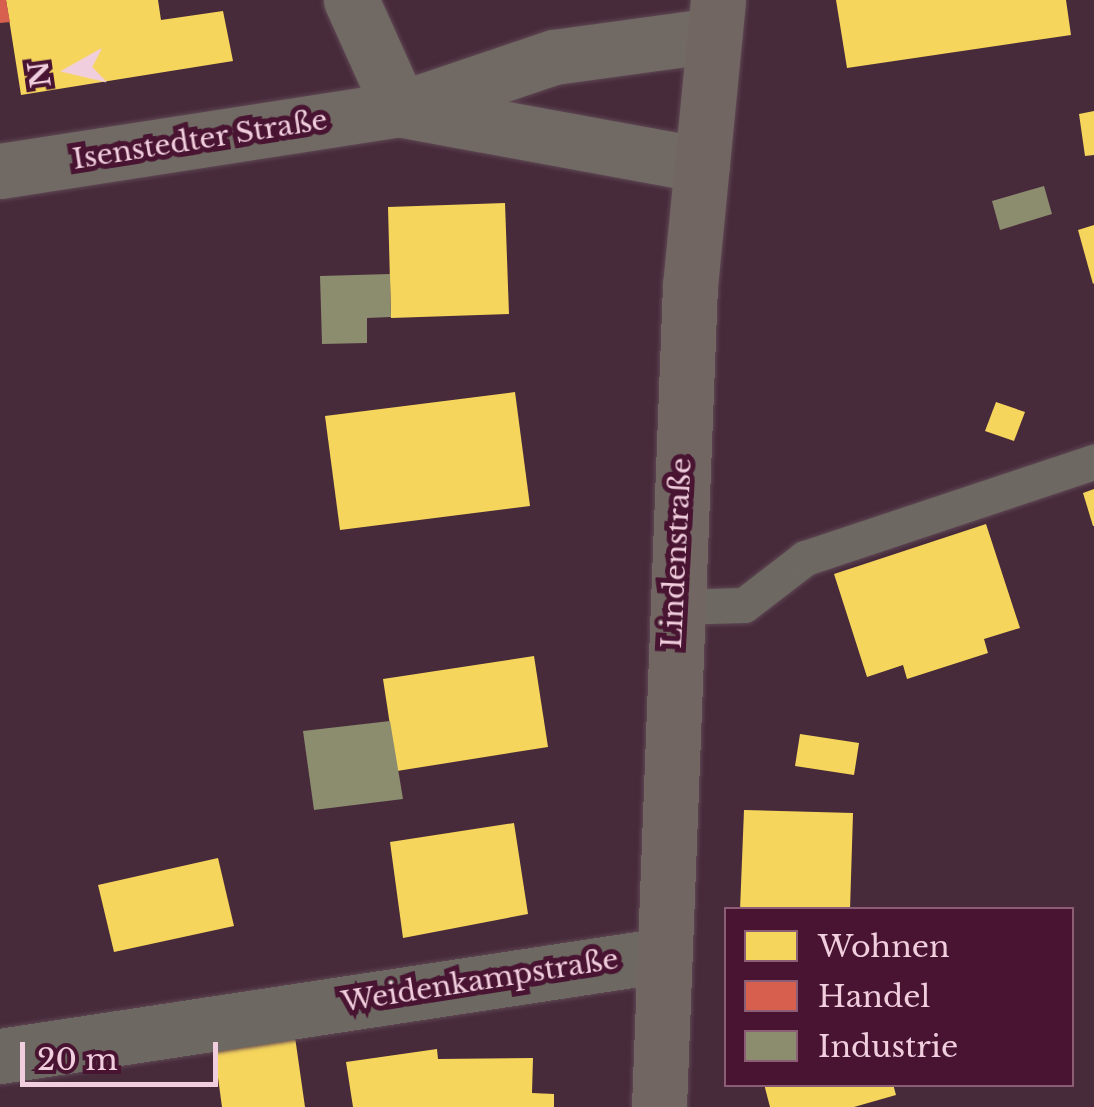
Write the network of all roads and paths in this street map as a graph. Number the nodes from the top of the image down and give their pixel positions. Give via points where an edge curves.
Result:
1 (352, 0) edge
2 (716, 18) edge
3 (400, 109) junction
4 (702, 164) junction
5 (0, 170) edge
6 (1094, 462) edge
7 (674, 607) junction
8 (664, 955) junction
9 (0, 1056) edge
10 (660, 1107) edge

1 - 3 main road
2 - 3 main road, Isenstedter Straße via 554,57
2 - 4 main road, Lindenstraße
3 - 4 main road, Isenstedter Straße
3 - 5 main road, Isenstedter Straße
4 - 7 main road, Lindenstraße
6 - 7 lane via 805,558 744,604
7 - 8 main road, Lindenstraße
8 - 9 street, Weidenkampstraße
8 - 10 main road, Lindenstraße

